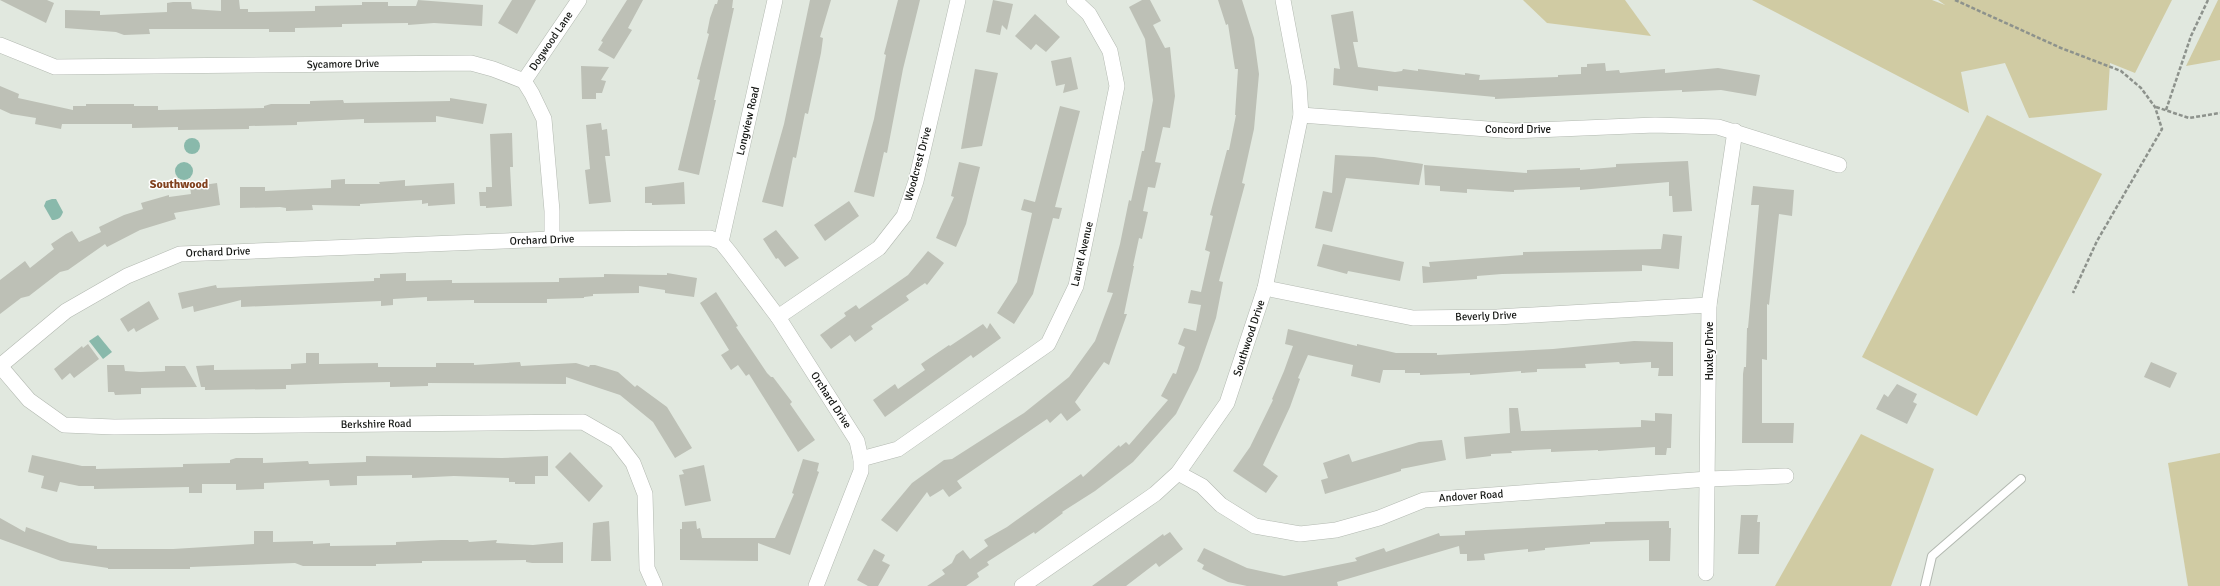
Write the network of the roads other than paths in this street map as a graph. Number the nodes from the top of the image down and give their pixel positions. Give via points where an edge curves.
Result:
1 (579, 0) edge
2 (775, 0) edge
3 (958, 0) edge
4 (1074, 0) edge
5 (1283, 0) edge
6 (0, 44) edge
7 (524, 81) junction
8 (1301, 115) junction
9 (1735, 131) junction
10 (1839, 164) dead end
11 (552, 239) junction
12 (721, 242) junction
13 (1265, 288) junction
14 (1709, 306) junction
15 (778, 317) junction
16 (0, 366) edge
17 (862, 459) junction
18 (1178, 473) junction
19 (1786, 476) dead end
20 (1708, 479) junction
21 (2021, 479) dead end
22 (1706, 573) dead end
23 (655, 586) edge
24 (816, 586) edge
25 (1022, 586) edge
26 (1925, 586) edge

1 - 7 street, Dogwood Lane
2 - 12 street, Longview Road
3 - 15 street, Woodcrest Drive via 916,181 904,216 879,248
4 - 17 street, Laurel Avenue via 1089,14 1110,51 1117,86 1076,286 1048,344 898,450
5 - 8 street, Southwood Drive via 1299,85
6 - 7 street, Sycamore Drive via 55,67 471,63 493,68
7 - 11 street via 544,119
8 - 9 street, Concord Drive via 1514,131 1655,125 1718,127
8 - 13 street, Southwood Drive
9 - 10 street, Concord Drive
9 - 14 street, Huxley Drive
11 - 12 street, Orchard Drive via 710,238
11 - 16 street, Orchard Drive via 180,254 127,276 66,311
12 - 15 street, Orchard Drive
13 - 14 street, Beverly Drive via 1413,318 1496,317
13 - 18 street, Southwood Drive via 1228,403
14 - 20 street, Huxley Drive
15 - 17 street, Orchard Drive via 857,441
16 - 23 street, Berkshire Road via 29,400 64,425 583,422 616,441 633,463 645,494 647,568
17 - 24 street, Orchard Drive via 861,472
18 - 20 street, Andover Road via 1202,486 1222,505 1254,526 1300,534 1336,530 1379,518 1424,500
18 - 25 street, Southwood Drive via 1155,494
19 - 20 street, Andover Road
20 - 22 street, Huxley Drive
21 - 26 lane via 1932,556

